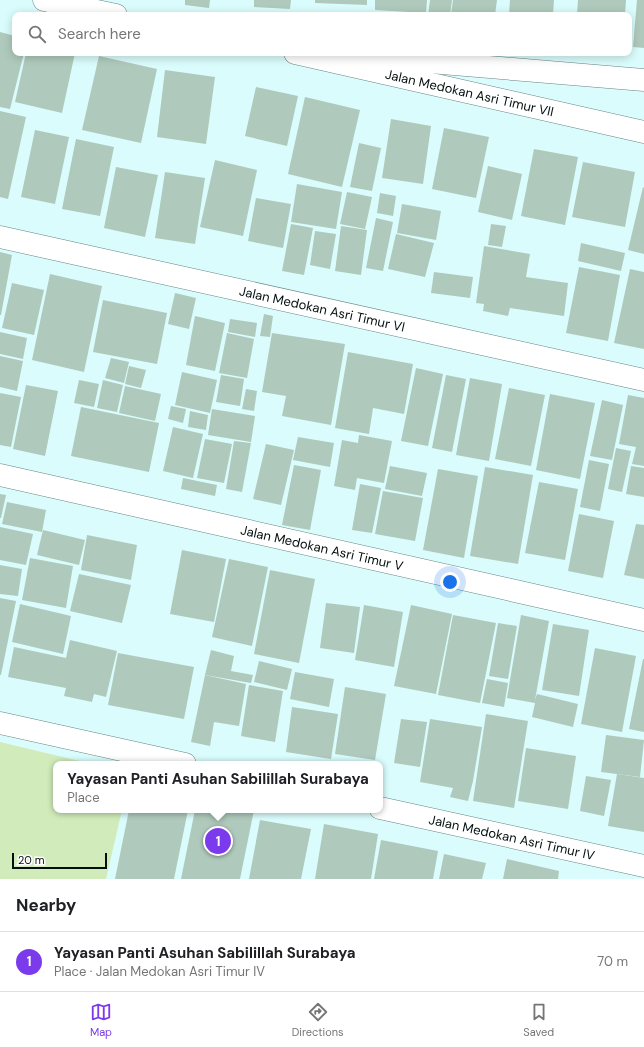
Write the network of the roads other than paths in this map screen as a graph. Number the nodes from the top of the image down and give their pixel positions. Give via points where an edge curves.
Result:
1 (44, 0) edge
2 (102, 12) edge
3 (308, 56) edge
4 (363, 56) edge
5 (644, 80) edge
6 (644, 132) edge
7 (0, 237) edge
8 (644, 380) edge
9 (0, 475) edge
10 (644, 620) edge
11 (0, 723) edge
12 (171, 761) edge
13 (383, 809) edge
14 (644, 866) edge

1 - 2 street
3 - 6 street, Jalan Medokan Asri Timur VII
4 - 5 street, Jalan Medokan Asri Timur VII
7 - 8 street, Jalan Medokan Asri Timur VI
9 - 10 street, Jalan Medokan Asri Timur V
11 - 12 street
13 - 14 street, Jalan Medokan Asri Timur IV

